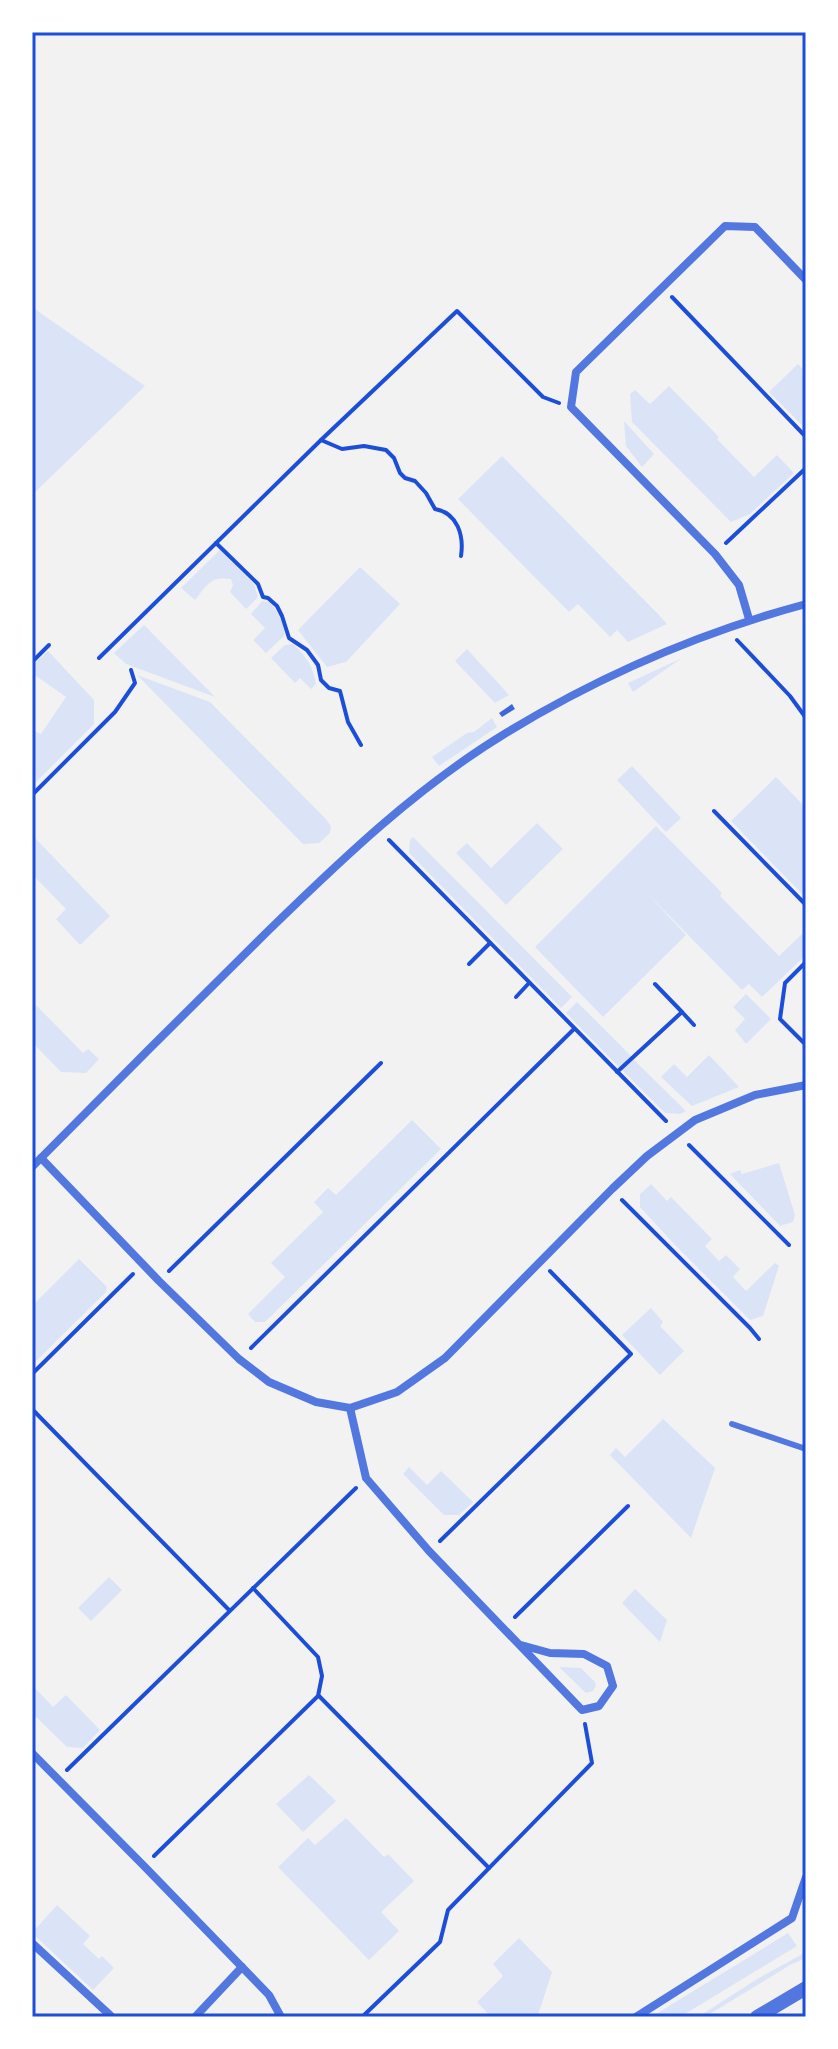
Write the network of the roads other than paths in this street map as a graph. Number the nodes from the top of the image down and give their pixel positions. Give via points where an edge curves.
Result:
1 (806, 280) edge
2 (806, 604) edge
3 (749, 619) junction
4 (806, 1085) edge
5 (41, 1158) junction
6 (32, 1167) edge
7 (350, 1408) junction
8 (732, 1424) dead end
9 (806, 1449) edge
10 (521, 1645) junction
11 (32, 1753) edge
12 (806, 1877) edge
13 (32, 1943) edge
14 (242, 1967) junction
15 (806, 1988) edge
16 (112, 2017) edge
17 (195, 2017) edge
18 (281, 2017) edge
19 (636, 2017) edge
20 (757, 2017) edge

1 - 3 street via 755,227 725,226 576,372 571,407 715,554 739,585
2 - 3 street
3 - 5 street via 595,683 505,733 418,795 337,864
4 - 7 street via 756,1094 695,1120 612,1189 445,1358 397,1392
5 - 6 street
5 - 7 street via 239,1359 269,1382 316,1402
7 - 10 street via 366,1478
8 - 9 lane
10 - 10 street via 584,1654 607,1666 613,1686 599,1706 582,1710
11 - 14 street
12 - 19 street via 792,1918
13 - 16 street
14 - 17 street
14 - 18 street via 269,1995
15 - 20 street

